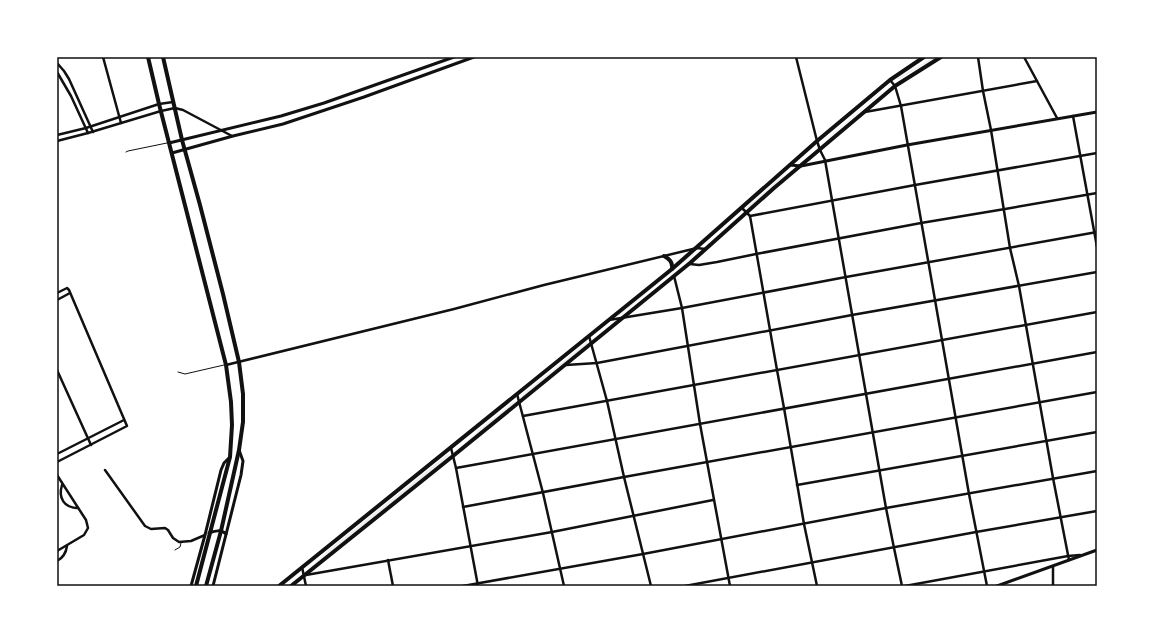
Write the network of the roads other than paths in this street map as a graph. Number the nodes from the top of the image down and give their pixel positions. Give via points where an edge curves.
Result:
1 (103, 57) edge
2 (148, 57) edge
3 (163, 57) edge
4 (454, 57) edge
5 (474, 57) edge
6 (796, 57) edge
7 (924, 57) edge
8 (942, 57) edge
9 (978, 57) edge
10 (1024, 57) edge
11 (57, 63) edge
12 (57, 72) edge
13 (404, 74) junction
14 (890, 80) junction
15 (406, 81) junction
16 (1037, 81) junction
17 (895, 86) junction
18 (983, 91) junction
19 (174, 102) junction
20 (159, 104) junction
21 (901, 106) junction
22 (175, 108) junction
23 (161, 111) junction
24 (865, 112) junction
25 (1097, 112) edge
26 (281, 116) junction
27 (1073, 116) junction
28 (119, 117) junction
29 (1058, 118) junction
30 (121, 123) junction
31 (283, 124) junction
32 (91, 126) junction
33 (86, 128) junction
34 (991, 130) junction
35 (223, 131) junction
36 (93, 132) junction
37 (88, 133) junction
38 (57, 135) edge
39 (233, 136) junction
40 (182, 140) junction
41 (57, 141) edge
42 (817, 141) junction
43 (169, 142) junction
44 (908, 145) junction
45 (184, 149) junction
46 (820, 150) junction
47 (126, 152) dead end
48 (172, 153) junction
49 (1097, 153) edge
50 (1081, 156) junction
51 (825, 160) junction
52 (790, 165) junction
53 (801, 166) junction
54 (998, 171) junction
55 (915, 185) junction
56 (1097, 192) edge
57 (1088, 194) junction
58 (832, 200) junction
59 (742, 208) junction
60 (1005, 209) junction
61 (748, 215) junction
62 (921, 223) junction
63 (1096, 233) edge
64 (839, 239) junction
65 (1097, 247) edge
66 (697, 248) junction
67 (1010, 248) junction
68 (705, 249) junction
69 (756, 254) junction
70 (664, 256) junction
71 (928, 263) junction
72 (690, 264) junction
73 (672, 269) junction
74 (1097, 272) edge
75 (674, 276) junction
76 (846, 277) junction
77 (1019, 286) junction
78 (57, 293) edge
79 (70, 293) junction
80 (763, 293) junction
81 (57, 300) edge
82 (935, 301) junction
83 (682, 308) junction
84 (1097, 312) edge
85 (852, 315) junction
86 (622, 319) junction
87 (609, 320) junction
88 (1026, 324) junction
89 (770, 332) junction
90 (589, 336) junction
91 (942, 340) junction
92 (592, 343) junction
93 (688, 346) junction
94 (1097, 352) edge
95 (859, 355) junction
96 (239, 362) junction
97 (597, 363) junction
98 (1032, 363) junction
99 (226, 365) junction
100 (565, 365) junction
101 (57, 370) edge
102 (777, 370) junction
103 (178, 372) dead end
104 (949, 378) junction
105 (694, 385) junction
106 (1097, 392) edge
107 (866, 393) junction
108 (517, 394) junction
109 (607, 401) junction
110 (520, 402) junction
111 (1039, 402) junction
112 (784, 408) junction
113 (523, 416) junction
114 (956, 417) junction
115 (124, 420) junction
116 (700, 424) junction
117 (874, 432) junction
118 (1097, 432) edge
119 (88, 439) junction
120 (615, 439) junction
121 (1046, 441) junction
122 (91, 445) junction
123 (791, 447) junction
124 (451, 448) junction
125 (239, 450) junction
126 (57, 454) edge
127 (534, 455) junction
128 (963, 455) junction
129 (453, 456) junction
130 (230, 457) junction
131 (57, 462) edge
132 (707, 462) junction
133 (456, 468) junction
134 (105, 470) dead end
135 (880, 470) junction
136 (1097, 471) edge
137 (57, 475) edge
138 (624, 477) junction
139 (1052, 478) junction
140 (62, 484) junction
141 (797, 485) junction
142 (543, 493) junction
143 (969, 494) junction
144 (714, 500) junction
145 (463, 507) junction
146 (78, 508) junction
147 (886, 508) junction
148 (1097, 511) edge
149 (634, 515) junction
150 (1060, 518) junction
151 (804, 524) junction
152 (552, 532) junction
153 (976, 532) junction
154 (226, 534) junction
155 (205, 536) junction
156 (720, 539) junction
157 (182, 542) junction
158 (67, 545) junction
159 (470, 546) junction
160 (894, 548) junction
161 (175, 550) dead end
162 (1097, 550) edge
163 (57, 551) edge
164 (643, 554) junction
165 (1084, 555) junction
166 (1068, 556) junction
167 (388, 560) junction
168 (1069, 560) junction
169 (57, 561) edge
170 (812, 563) junction
171 (1053, 566) junction
172 (302, 567) junction
173 (560, 569) junction
174 (984, 571) junction
175 (304, 575) junction
176 (729, 578) junction
177 (478, 585) edge
178 (191, 586) edge
179 (196, 586) edge
180 (206, 586) edge
181 (213, 586) edge
182 (279, 586) edge
183 (291, 586) edge
184 (306, 586) edge
185 (393, 586) edge
186 (463, 586) edge
187 (564, 586) edge
188 (652, 586) edge
189 (685, 586) edge
190 (730, 586) edge
191 (817, 586) edge
192 (902, 586) edge
193 (905, 586) edge
194 (987, 586) edge
195 (997, 586) edge
196 (1053, 586) edge

1 - 28 street
2 - 20 main road
3 - 19 main road
4 - 13 street
5 - 15 street
6 - 42 street
7 - 14 main road
8 - 17 main road
9 - 18 street
10 - 16 street
11 - 32 street via 69,79
12 - 33 street
13 - 15 street
13 - 26 street
14 - 17 street
14 - 42 main road
15 - 31 street
16 - 18 street
16 - 29 street
17 - 21 street
17 - 24 main road
18 - 21 street
18 - 34 street
19 - 20 street
19 - 22 main road
20 - 23 main road
20 - 28 street
21 - 24 street
21 - 44 street
22 - 23 street
22 - 35 street
22 - 40 main road
23 - 30 street
23 - 43 main road
24 - 46 main road
25 - 27 street
26 - 31 street
26 - 35 street
27 - 29 street
27 - 50 street
28 - 30 street
28 - 32 street
29 - 34 street
30 - 36 street
31 - 39 street
32 - 33 street
32 - 36 street
33 - 37 street
33 - 38 street
34 - 44 street
34 - 54 street
35 - 39 street
35 - 40 street
36 - 37 street
37 - 41 street
39 - 45 street
40 - 43 street
40 - 45 main road
42 - 46 street
42 - 52 main road
43 - 47 lane
43 - 48 main road
44 - 51 street
44 - 55 street
45 - 48 street
45 - 96 main road
46 - 51 street
46 - 53 main road
48 - 99 main road
49 - 50 street
50 - 54 street
50 - 57 street
51 - 53 street
51 - 58 street
52 - 53 street
52 - 59 main road
53 - 61 main road
54 - 55 street
54 - 60 street
55 - 58 street
55 - 62 street
56 - 57 street
57 - 60 street
57 - 63 street
58 - 61 street
58 - 64 street
59 - 61 street
59 - 66 main road
60 - 62 street
60 - 67 street
61 - 68 main road
61 - 69 street
62 - 64 street
62 - 71 street
63 - 65 street
63 - 67 street
64 - 69 street
64 - 76 street
66 - 68 street
66 - 70 street
66 - 73 main road
67 - 71 street
67 - 77 street
68 - 72 main road
69 - 72 street via 708,264
69 - 80 street
70 - 73 main road via 671,262
70 - 96 street
71 - 76 street
71 - 82 street
72 - 75 main road
73 - 87 main road
74 - 77 street
75 - 83 street
75 - 86 main road
76 - 80 street
76 - 85 street
77 - 82 street
77 - 88 street
78 - 79 street via 66,288
79 - 81 street
79 - 115 street
80 - 83 street
80 - 89 street
82 - 85 street
82 - 91 street
83 - 86 street
83 - 93 street
84 - 88 street
85 - 89 street
85 - 95 street
86 - 87 street
86 - 92 main road
87 - 90 main road
88 - 91 street
88 - 98 street
89 - 93 street
89 - 102 street
90 - 92 street
90 - 108 main road
91 - 95 street
91 - 104 street
92 - 97 street
92 - 100 main road
93 - 97 street
93 - 105 street
94 - 98 street
95 - 102 street
95 - 107 street
96 - 99 street
96 - 125 main road via 243,422
97 - 100 street
97 - 109 street
98 - 104 street
98 - 111 street
99 - 103 lane via 185,374
99 - 130 main road via 232,425
100 - 110 main road
101 - 119 street
102 - 105 street
102 - 112 street
104 - 107 street
104 - 114 street
105 - 109 street
105 - 116 street
106 - 111 street
107 - 112 street
107 - 117 street
108 - 110 street
108 - 124 main road
109 - 113 street
109 - 120 street
110 - 113 street
110 - 129 main road
111 - 114 street
111 - 121 street
112 - 116 street
112 - 123 street
113 - 127 street
114 - 117 street
114 - 128 street
115 - 119 street
115 - 122 street via 126,427
116 - 120 street
116 - 132 street
117 - 123 street
117 - 135 street
118 - 121 street
119 - 122 street
119 - 126 street
120 - 127 street
120 - 138 street
121 - 128 street
121 - 139 street
122 - 131 street
123 - 132 street
123 - 141 street
124 - 129 street
124 - 172 main road
125 - 154 street via 243,461 241,475
125 - 180 main road
127 - 133 street
127 - 142 street
128 - 135 street
128 - 143 street
129 - 133 street
129 - 175 main road
130 - 155 street via 221,470
130 - 179 main road
132 - 138 street
132 - 144 street
133 - 145 street
134 - 157 street via 143,524 151,529 165,528
135 - 141 street
135 - 147 street
136 - 139 street
137 - 140 street
138 - 142 street
138 - 149 street
139 - 143 street
139 - 150 street
140 - 146 street
140 - 146 street via 60,494 64,502 69,507
141 - 151 street
142 - 145 street
142 - 152 street
143 - 147 street
143 - 153 street
144 - 149 street
144 - 156 street
145 - 159 street
146 - 158 street via 88,528 84,536
147 - 151 street
147 - 160 street
148 - 150 street
149 - 152 street
149 - 164 street
150 - 153 street
150 - 166 street
151 - 156 street
151 - 170 street
152 - 159 street
152 - 173 street
153 - 160 street
153 - 174 street
154 - 155 street via 215,531
154 - 181 street
155 - 157 street
155 - 178 street
156 - 164 street
156 - 176 street
157 - 161 lane
158 - 163 street
158 - 169 street via 65,554
159 - 167 street
159 - 177 street
160 - 170 street
160 - 192 street
162 - 165 street
164 - 173 street
164 - 188 street
165 - 166 street
165 - 168 street
166 - 168 street
166 - 174 street
167 - 175 street
167 - 185 street
168 - 171 street
170 - 176 street
170 - 191 street
171 - 195 street
171 - 196 street
172 - 175 street
172 - 182 main road
173 - 177 street
173 - 187 street
174 - 193 street
174 - 194 street
175 - 183 main road
175 - 184 street
176 - 189 street
176 - 190 street
177 - 186 street

